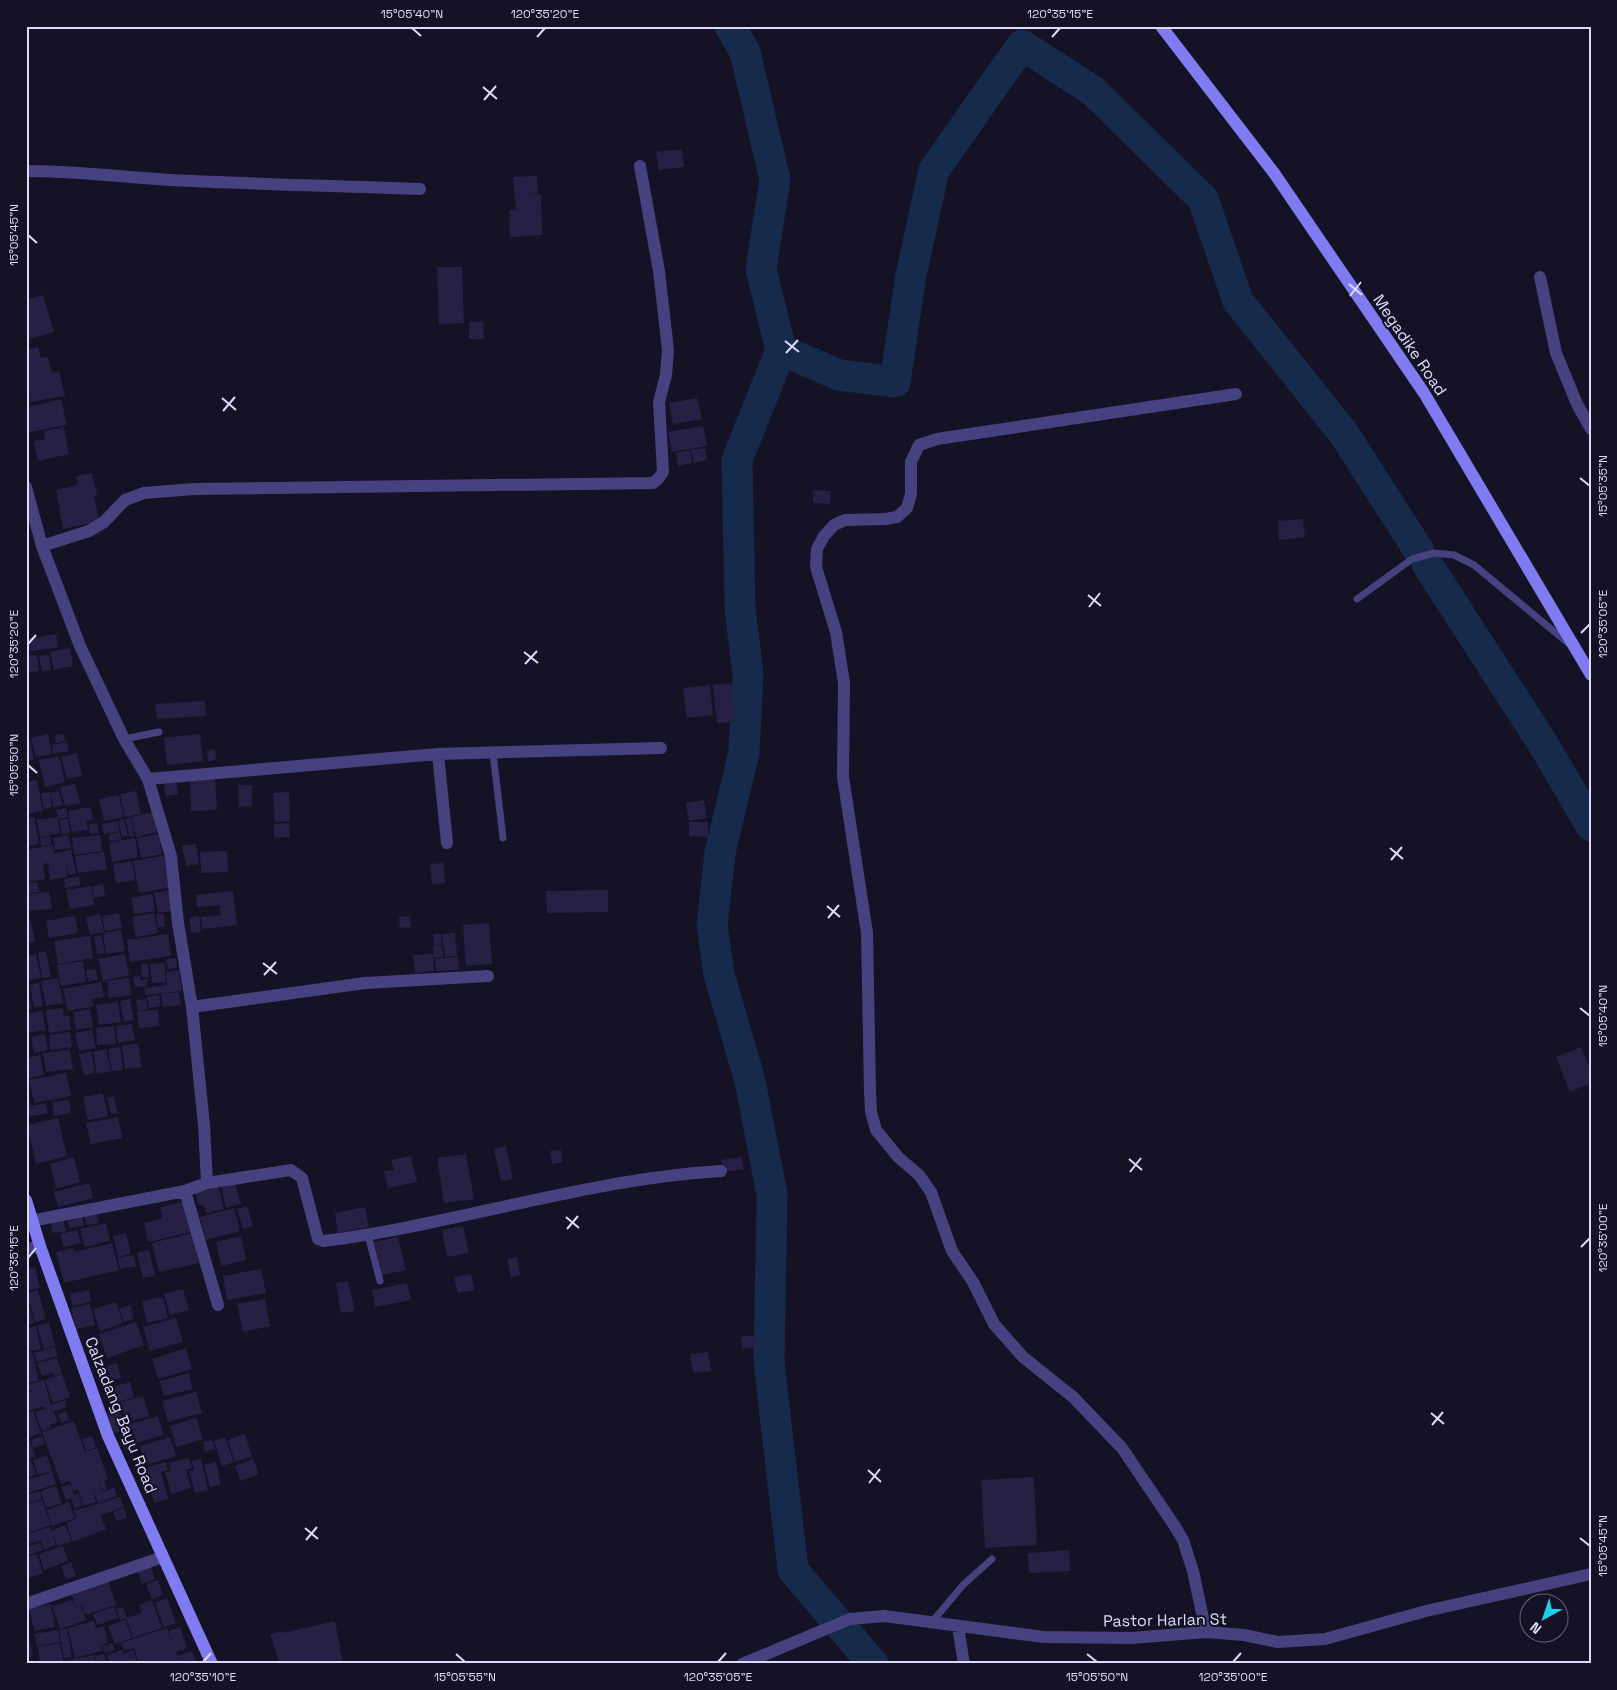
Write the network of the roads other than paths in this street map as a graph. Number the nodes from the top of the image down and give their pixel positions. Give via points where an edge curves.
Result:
1 (1160, 26) edge
2 (640, 166) dead end
3 (26, 171) edge
4 (420, 189) dead end
5 (1540, 277) dead end
6 (1236, 394) dead end
7 (1591, 429) edge
8 (26, 487) edge
9 (42, 546) junction
10 (1357, 599) dead end
11 (1576, 650) junction
12 (1591, 675) edge
13 (159, 732) dead end
14 (124, 739) junction
15 (661, 748) dead end
16 (493, 753) junction
17 (438, 754) junction
18 (148, 779) junction
19 (503, 838) dead end
20 (447, 843) dead end
21 (488, 976) dead end
22 (192, 1007) junction
23 (721, 1171) dead end
24 (207, 1183) junction
25 (185, 1190) junction
26 (26, 1200) edge
27 (31, 1221) junction
28 (368, 1235) junction
29 (40, 1246) junction
30 (26, 1249) edge
31 (380, 1281) dead end
32 (218, 1305) dead end
33 (163, 1557) junction
34 (992, 1559) dead end
35 (1591, 1574) edge
36 (26, 1604) edge
37 (932, 1622) junction
38 (958, 1627) junction
39 (1206, 1632) junction
40 (212, 1664) edge
41 (742, 1664) edge
42 (964, 1664) edge

1 - 11 main road, Megadike Road via 1274,173 1424,393
2 - 9 street via 659,271 668,350 659,402 663,472 653,483 194,489 144,493 125,500 104,522 89,531
3 - 4 street
5 - 7 street via 1556,353
6 - 39 street via 937,439 919,445 911,462 912,494 907,508 897,517 885,520 845,520 834,524 817,549 816,567 836,632 844,683 843,777 867,932 870,1091 876,1130 931,1192 952,1251 973,1282 994,1324 1023,1357 1073,1397 1122,1448 1174,1524 1193,1571
8 - 9 street
9 - 14 street via 80,646
10 - 11 lane via 1412,559 1434,553 1454,556 1474,566
11 - 12 main road, Megadike Road
13 - 14 lane
14 - 18 street
15 - 16 street
16 - 17 street
16 - 19 lane
17 - 18 street
17 - 20 street
18 - 22 street via 172,856 178,923
21 - 22 street via 364,983
22 - 24 street
23 - 28 street via 595,1188
24 - 25 street
24 - 28 street via 291,1170 302,1178 318,1239
25 - 27 street
25 - 32 street
26 - 27 main road, Calzadang Bayu Road
27 - 29 main road, Calzadang Bayu Road
28 - 31 lane
29 - 30 street
29 - 33 main road, Calzadang Bayu Road via 108,1436
33 - 36 street
33 - 40 main road, Calzadang Bayu Road
34 - 37 lane via 963,1585
35 - 39 street, Pastor Harlan St via 1426,1611 1325,1639 1278,1642
37 - 38 street, Pastor Harlan St
37 - 41 street, Pastor Harlan St via 884,1616 850,1619
38 - 39 street, Pastor Harlan St via 1044,1636 1132,1638
38 - 42 street

